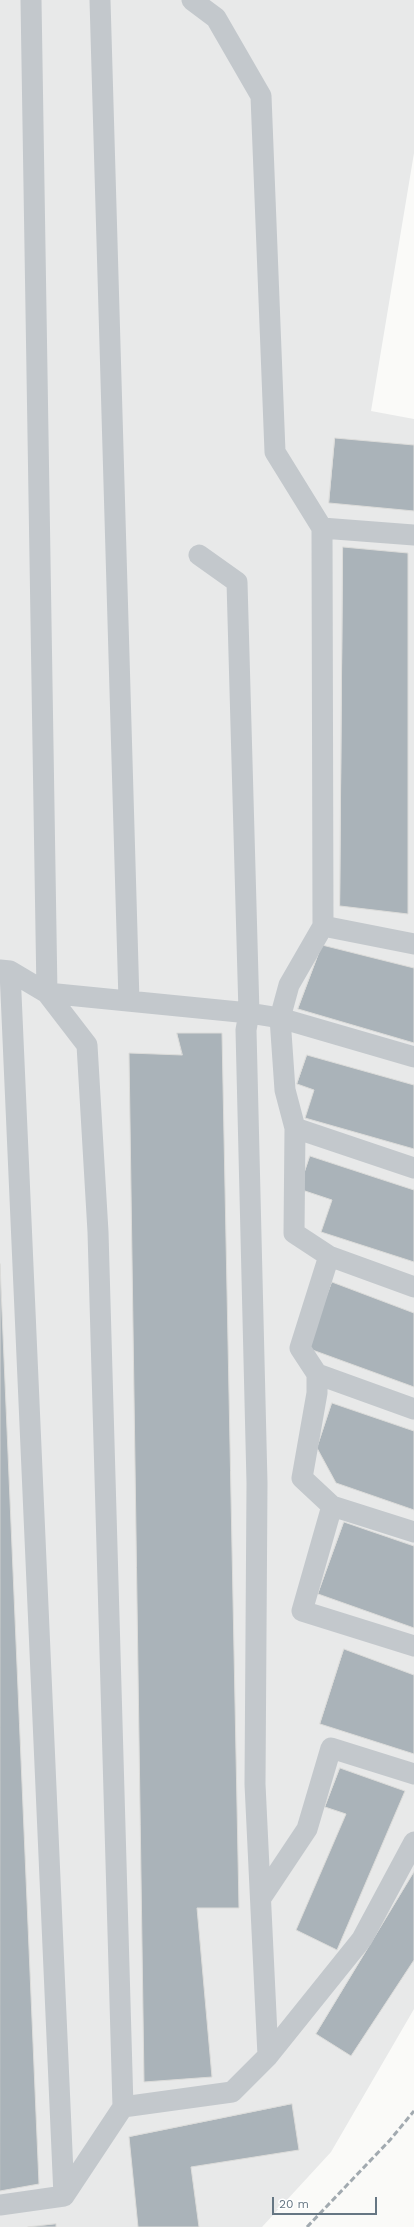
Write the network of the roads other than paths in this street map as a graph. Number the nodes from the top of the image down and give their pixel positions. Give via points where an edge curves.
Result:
1 (31, 0) edge
2 (100, 0) edge
3 (192, 0) edge
4 (322, 528) junction
5 (414, 535) edge
6 (199, 555) dead end
7 (323, 926) junction
8 (414, 944) edge
9 (5, 970) edge
10 (47, 993) junction
11 (129, 1001) junction
12 (249, 1013) junction
13 (280, 1018) junction
14 (414, 1056) edge
15 (295, 1128) junction
16 (414, 1168) edge
17 (329, 1256) junction
18 (414, 1287) edge
19 (317, 1374) junction
20 (414, 1409) edge
21 (332, 1506) junction
22 (414, 1532) edge
23 (414, 1646) edge
24 (414, 1774) edge
25 (414, 1842) edge
26 (261, 1898) junction
27 (268, 2056) junction
28 (123, 2107) junction
29 (64, 2196) junction
30 (0, 2205) edge

1 - 10 lane
2 - 11 lane
3 - 4 lane via 216,18 261,96 275,452
4 - 5 lane
4 - 7 lane
6 - 12 lane via 237,582
7 - 8 lane
7 - 13 lane via 289,985
9 - 10 lane
9 - 29 lane
10 - 11 lane
10 - 28 lane via 87,1045 98,1232
11 - 12 lane
12 - 13 lane
12 - 26 lane via 246,1030 257,1483 255,1784
13 - 14 lane
13 - 15 lane via 285,1090
15 - 16 lane
15 - 17 lane via 294,1233
17 - 18 lane
17 - 19 lane via 300,1348
19 - 20 lane
19 - 21 lane via 317,1393 302,1478
21 - 22 lane
21 - 23 lane via 302,1611
24 - 26 lane via 331,1748 307,1829
25 - 27 lane via 362,1939
26 - 27 lane
27 - 28 lane via 232,2092
28 - 29 lane
29 - 30 lane

